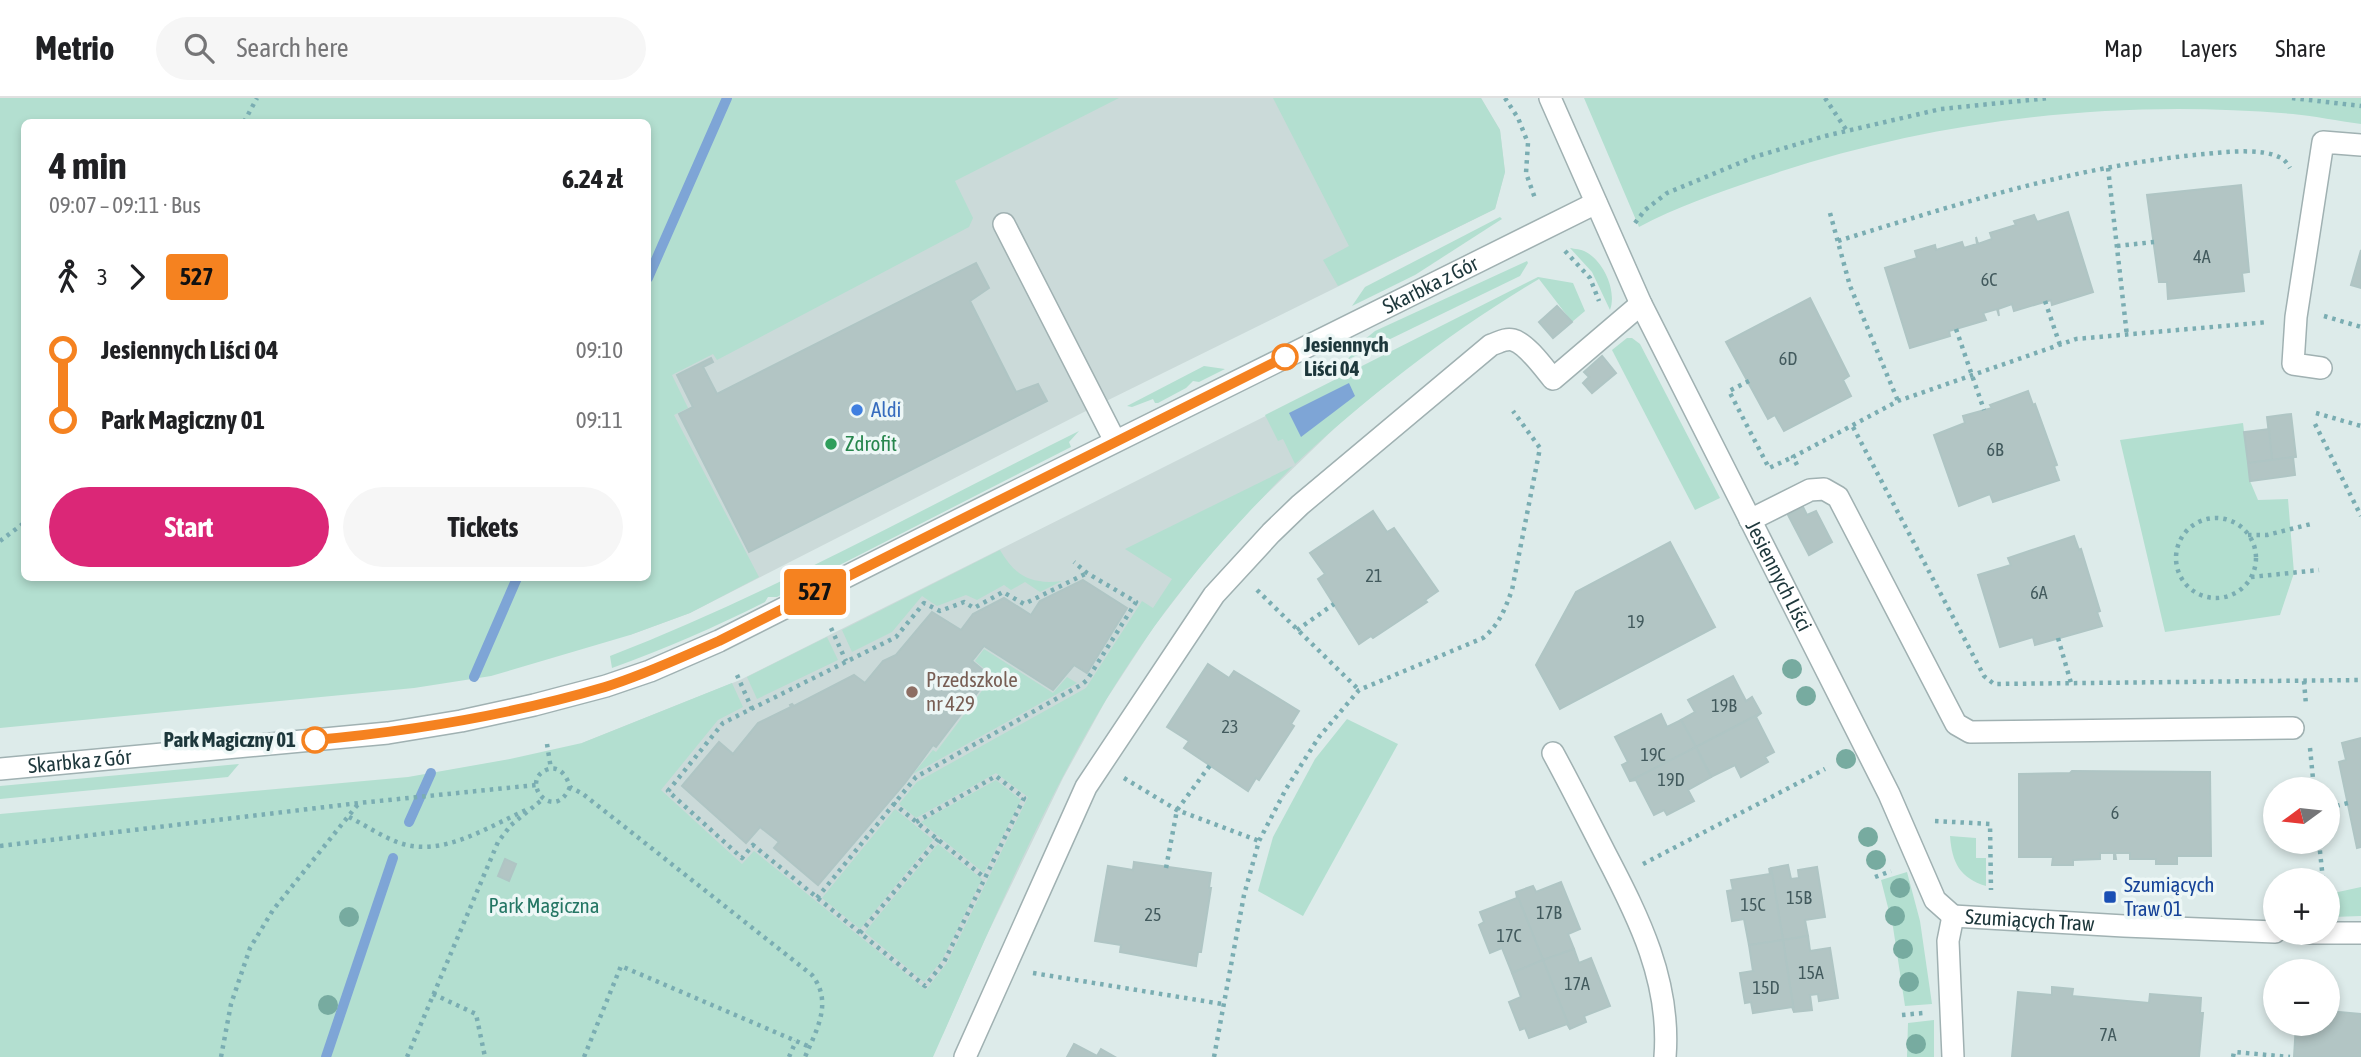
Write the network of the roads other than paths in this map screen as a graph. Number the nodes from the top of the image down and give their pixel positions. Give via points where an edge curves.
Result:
1 (1550, 100) edge
2 (2361, 145) edge
3 (1596, 203) junction
4 (1004, 224) dead end
5 (1641, 304) junction
6 (2321, 368) dead end
7 (1115, 441) junction
8 (1750, 520) junction
9 (2293, 728) dead end
10 (1553, 753) dead end
11 (0, 769) edge
12 (1953, 916) junction
13 (2263, 932) edge
14 (2340, 933) edge
15 (2361, 933) edge
16 (965, 1057) edge
17 (1665, 1057) edge
18 (1953, 1057) edge

1 - 3 street, Jesiennych Liści
2 - 6 street via 2323,142 2293,364
3 - 5 street, Jesiennych Liści
3 - 7 street, Skarbka z Gór
4 - 7 street
5 - 8 street, Jesiennych Liści
5 - 16 street via 1553,379 1517,341 1491,345 1300,505 1213,595 1086,787
7 - 11 street, Skarbka z Gór via 719,641 606,686 388,733
8 - 9 street via 1810,491 1824,489 1838,497 1956,724 1970,732
8 - 12 street, Jesiennych Liści via 1889,794 1935,900
10 - 17 street via 1652,954 1665,1010
12 - 13 street, Szumiących Traw
12 - 18 street via 1948,941
14 - 15 street

